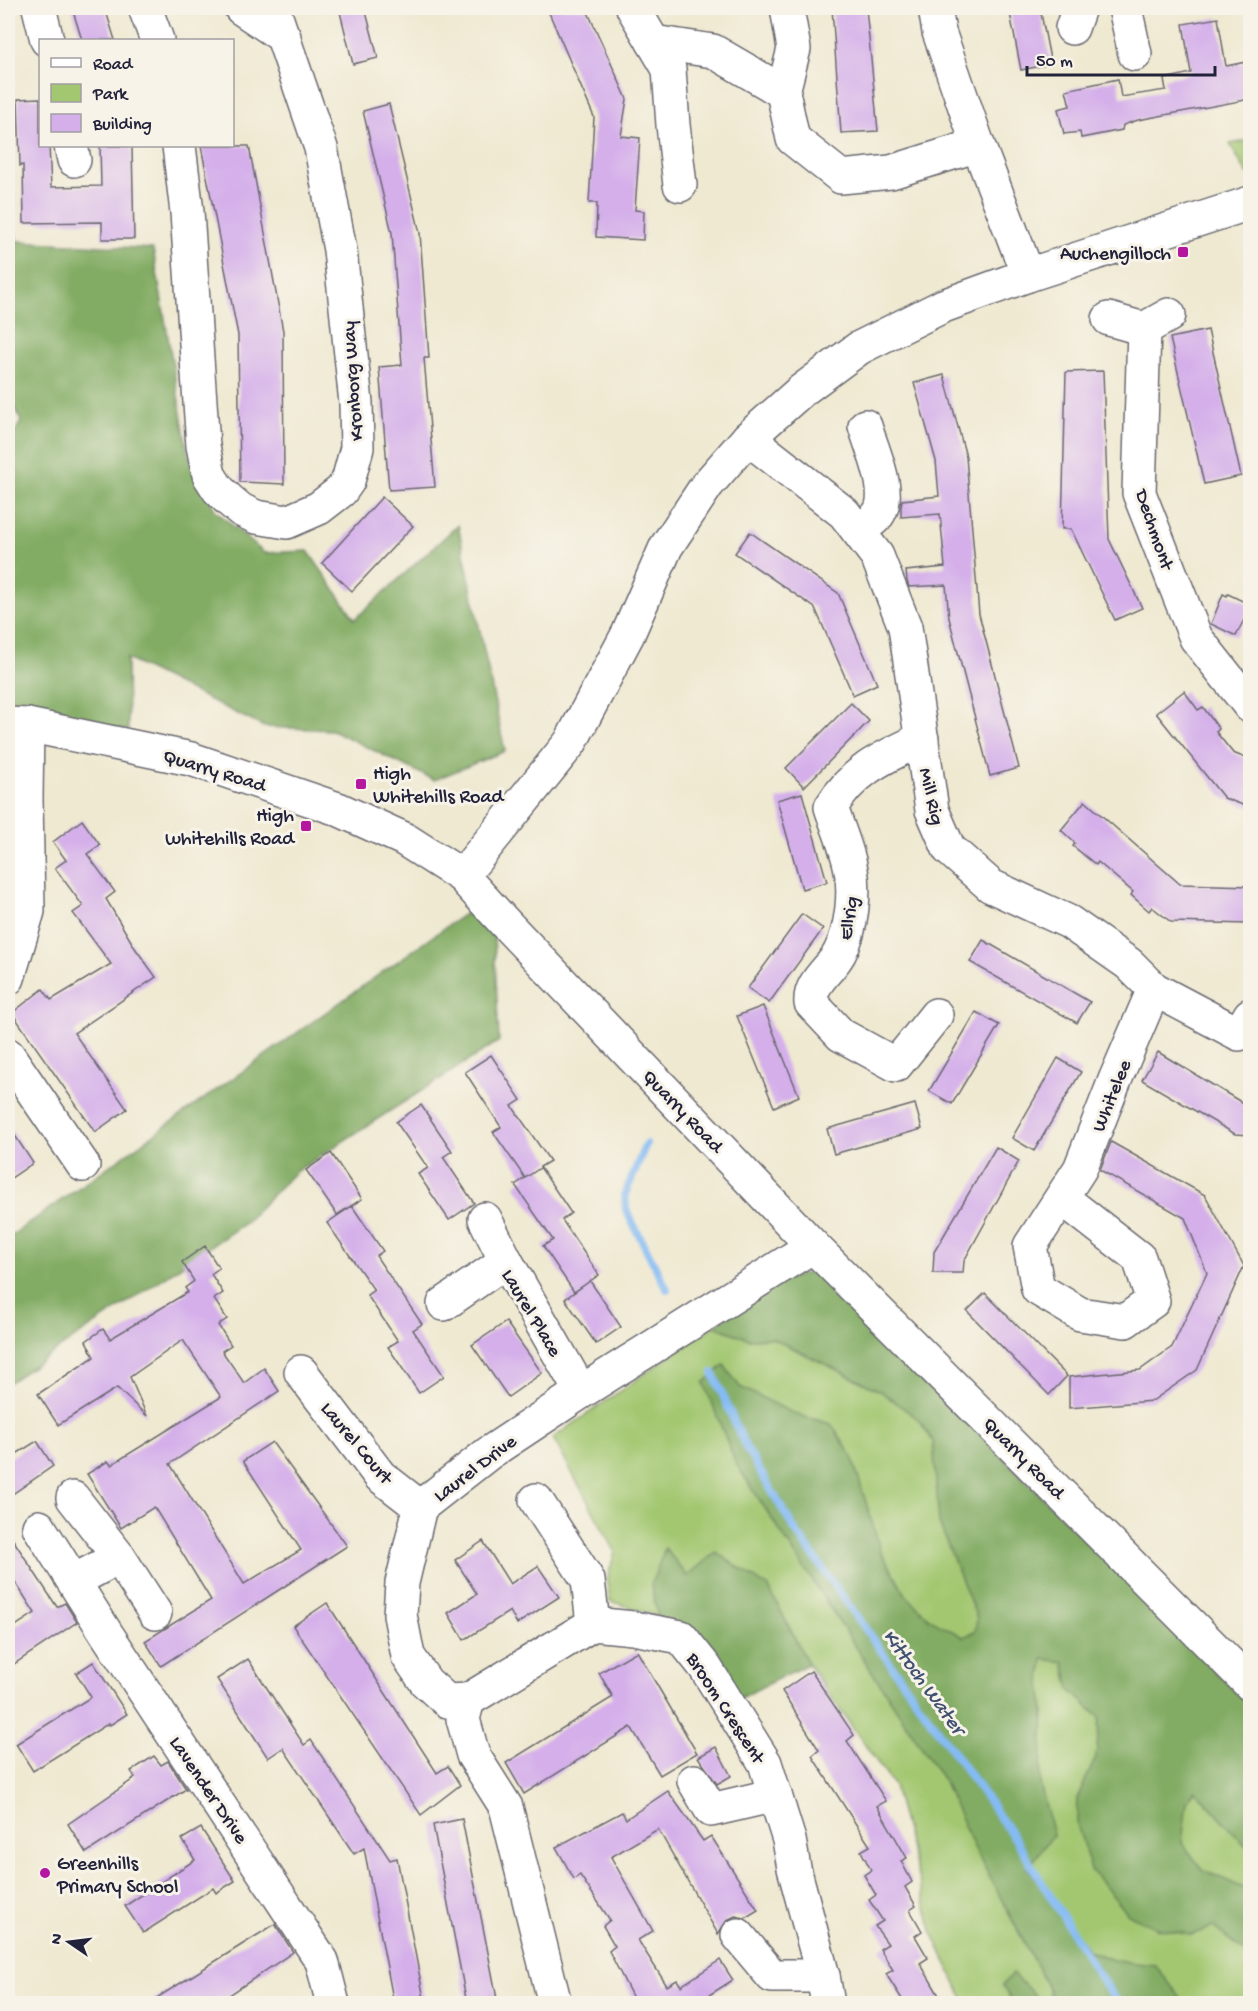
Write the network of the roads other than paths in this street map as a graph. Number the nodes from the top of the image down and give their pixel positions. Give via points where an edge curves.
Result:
1 (39, 8) edge
2 (145, 8) edge
3 (241, 8) edge
4 (633, 8) edge
5 (787, 8) edge
6 (934, 8) edge
7 (1125, 8) edge
8 (278, 22) edge
9 (47, 39) edge
10 (157, 39) edge
11 (652, 42) junction
12 (1135, 54) dead end
13 (783, 92) junction
14 (978, 145) junction
15 (178, 147) edge
16 (680, 185) dead end
17 (1251, 203) edge
18 (1028, 275) junction
19 (1109, 319) dead end
20 (865, 426) dead end
21 (748, 438) junction
22 (858, 531) junction
23 (1251, 706) edge
24 (17, 725) edge
25 (922, 739) junction
26 (462, 876) junction
27 (18, 880) edge
28 (8, 978) edge
29 (1154, 989) junction
30 (936, 1015) dead end
31 (1251, 1015) edge
32 (8, 1055) edge
33 (83, 1165) dead end
34 (1062, 1198) dead end
35 (485, 1219) dead end
36 (813, 1246) junction
37 (506, 1261) junction
38 (444, 1304) dead end
39 (301, 1372) dead end
40 (581, 1392) junction
41 (73, 1498) dead end
42 (536, 1500) dead end
43 (420, 1508) junction
44 (39, 1527) dead end
45 (119, 1557) junction
46 (74, 1581) junction
47 (154, 1612) dead end
48 (593, 1624) junction
49 (1251, 1684) edge
50 (468, 1700) junction
51 (694, 1781) dead end
52 (775, 1795) junction
53 (738, 1935) dead end
54 (826, 1990) edge
55 (333, 2004) edge
56 (555, 2004) edge

1 - 9 street
2 - 10 street
3 - 8 street
4 - 11 street
5 - 13 street via 794,49
6 - 14 street
7 - 12 street
8 - 15 street, Kronborg Way via 321,148 340,250 357,448 348,481 341,491 319,508 287,522 256,518 241,510 209,475 203,446 187,212
11 - 13 street via 713,51
11 - 16 street via 669,69
13 - 14 street via 794,139 841,177 891,172
14 - 18 street
17 - 18 street
18 - 21 street via 943,306 859,348 801,391
19 - 23 street, Dechmont via 1156,322 1139,493 1193,632
20 - 22 street via 884,490 883,504 876,516
21 - 22 street, Mill Rig via 844,513
21 - 26 street via 707,484 666,547 628,634 570,743
22 - 25 street, Mill Rig via 877,556 905,627
24 - 26 street, Quarry Road via 191,759 290,792 404,839
24 - 27 street via 26,799
25 - 29 street, Mill Rig via 932,810 949,849 991,886 1070,922 1129,964
25 - 30 street, Ellrig via 875,760 842,790 831,807 851,866 849,932 810,998 841,1035 896,1065
26 - 36 street, Quarry Road
27 - 28 street via 28,911
29 - 31 street, Mill Rig via 1239,1034
29 - 34 street, Whitelee via 1080,1169
32 - 33 street
35 - 37 street
36 - 40 street, Laurel Drive
36 - 49 street, Quarry Road
37 - 38 street, Laurel Place
37 - 40 street, Laurel Place
39 - 43 street, Laurel Court via 380,1476
40 - 43 street, Laurel Drive via 489,1453
41 - 45 street
42 - 48 street via 588,1580
43 - 50 street, Laurel Drive via 402,1583 400,1615 408,1656 426,1682 447,1701
44 - 46 street, Lavender Drive
45 - 46 street
45 - 47 street
46 - 55 street, Lavender Drive via 322,1961
48 - 50 street
48 - 52 street, Broom Crescent via 681,1637 705,1667 765,1763
50 - 56 street via 462,1719 473,1755 506,1807
51 - 52 street via 711,1810
52 - 54 street, Broom Crescent
53 - 54 street, Broom Crescent via 772,1976

